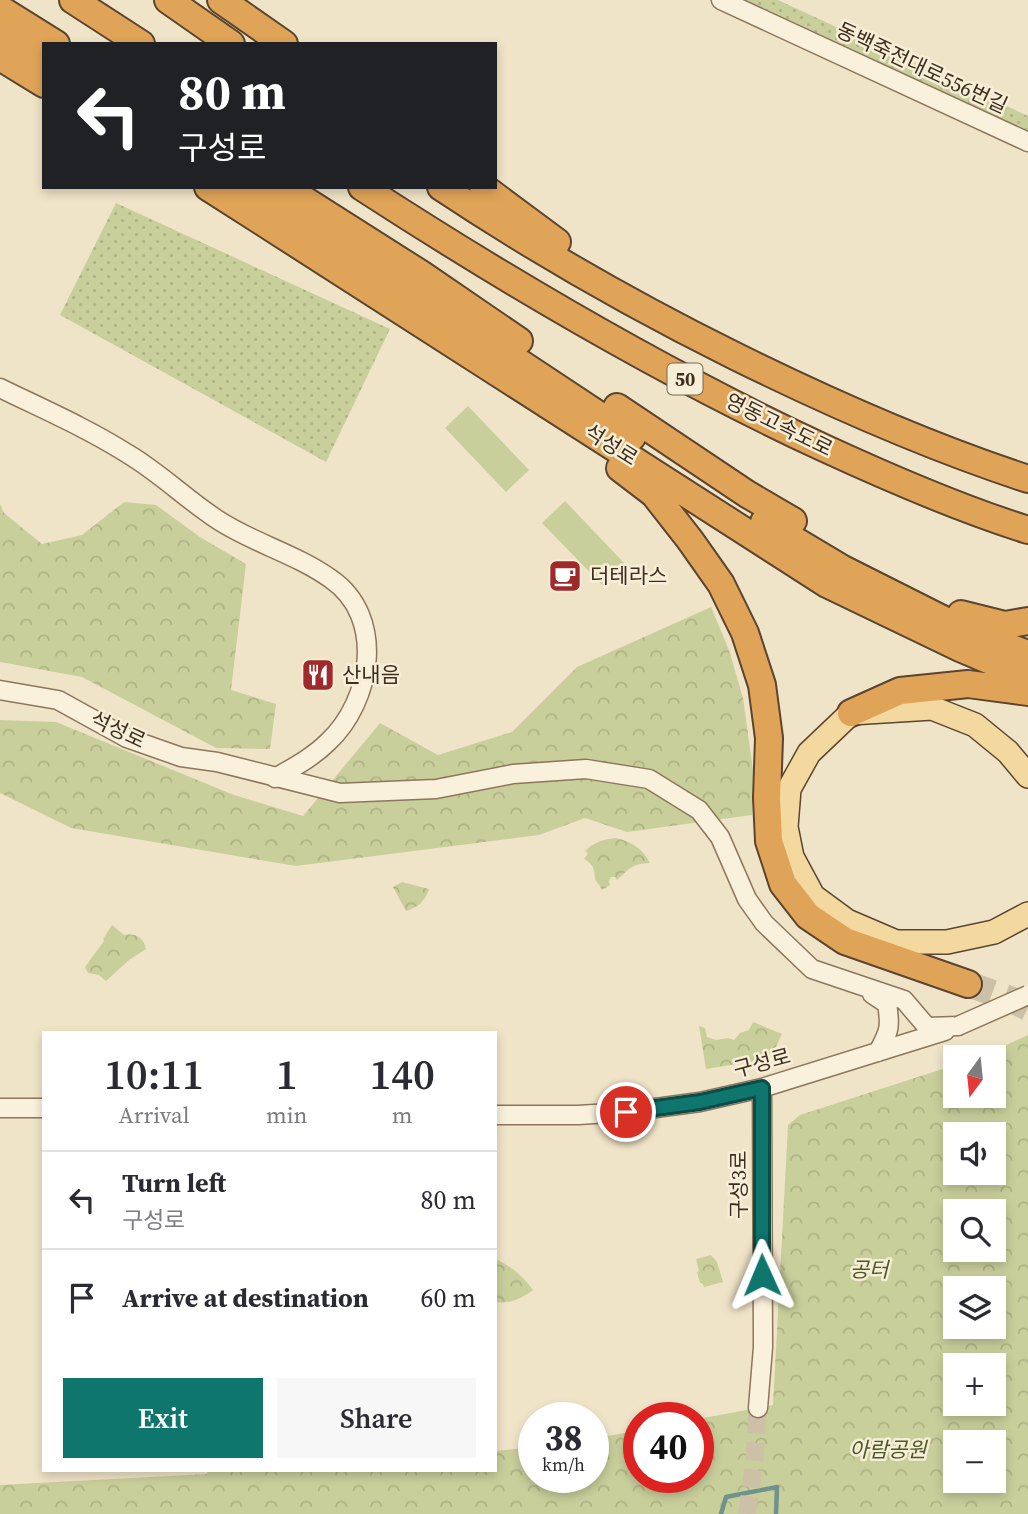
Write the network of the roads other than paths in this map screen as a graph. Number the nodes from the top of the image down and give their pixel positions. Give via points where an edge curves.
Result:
1 (73, 0) edge
2 (168, 0) edge
3 (221, 0) edge
4 (721, 0) edge
5 (0, 9) edge
6 (0, 31) edge
7 (53, 42) edge
8 (138, 42) edge
9 (228, 42) edge
10 (281, 42) edge
11 (0, 57) edge
12 (42, 58) edge
13 (42, 83) edge
14 (1028, 142) edge
15 (211, 189) edge
16 (250, 189) edge
17 (287, 189) edge
18 (365, 189) edge
19 (445, 189) edge
20 (486, 189) edge
21 (411, 290) junction
22 (663, 320) junction
23 (518, 385) junction
24 (0, 388) edge
25 (595, 393) junction
26 (1028, 479) edge
27 (1028, 530) edge
28 (1028, 621) edge
29 (1028, 654) edge
30 (1028, 677) edge
31 (0, 690) edge
32 (1028, 692) edge
33 (850, 713) junction
34 (1028, 776) edge
35 (275, 778) junction
36 (1028, 914) edge
37 (968, 984) tunnel mouth
38 (862, 987) junction
39 (1028, 994) edge
40 (958, 1026) junction
41 (878, 1052) junction
42 (762, 1088) junction
43 (0, 1108) edge
44 (42, 1108) edge
45 (497, 1115) edge
46 (758, 1408) tunnel mouth

1 - 8 highway
2 - 9 highway
3 - 10 highway
4 - 14 street, 동백죽전대로556번길
5 - 7 highway
6 - 12 highway
11 - 13 highway
15 - 23 highway, 석성로
16 - 21 highway, 석성로
17 - 25 highway
18 - 27 highway, 영동고속도로 / 50 via 477,260 689,381 863,466
19 - 22 highway, 영동고속도로 / 50
20 - 22 highway
21 - 25 highway
21 - 29 highway, 석성로 via 716,494 830,561 970,633
22 - 26 highway, 영동고속도로 / 50 via 873,421
23 - 30 highway, 석성로 via 827,584
23 - 37 highway via 654,494 721,584 762,685 769,738 769,841 783,884 808,916 845,941
24 - 35 street via 128,454 219,521 314,568 351,598 365,632 366,649 363,686 356,705 329,741
25 - 28 highway via 747,494 910,592 962,614 1005,625
31 - 35 street, 석성로 via 58,700 127,738 181,757
32 - 33 highway via 968,684 900,691
33 - 34 main road via 932,708 975,725 1009,752
33 - 36 main road via 809,753 789,789 786,827 792,857 813,896 846,921 896,942 947,942 994,932
35 - 38 street, 석성로 via 340,793 436,789 513,774 586,769 649,779 699,810 720,837 747,899 764,923 813,969
38 - 40 street, 석성로 via 904,1000 927,1027
38 - 41 street via 887,1004 889,1031
39 - 40 street, 구성로, bridge
40 - 41 street, 구성로
41 - 42 street, 구성로
42 - 45 street, 구성로 via 626,1112
42 - 46 street, 구성3로 via 763,1347
43 - 44 street

